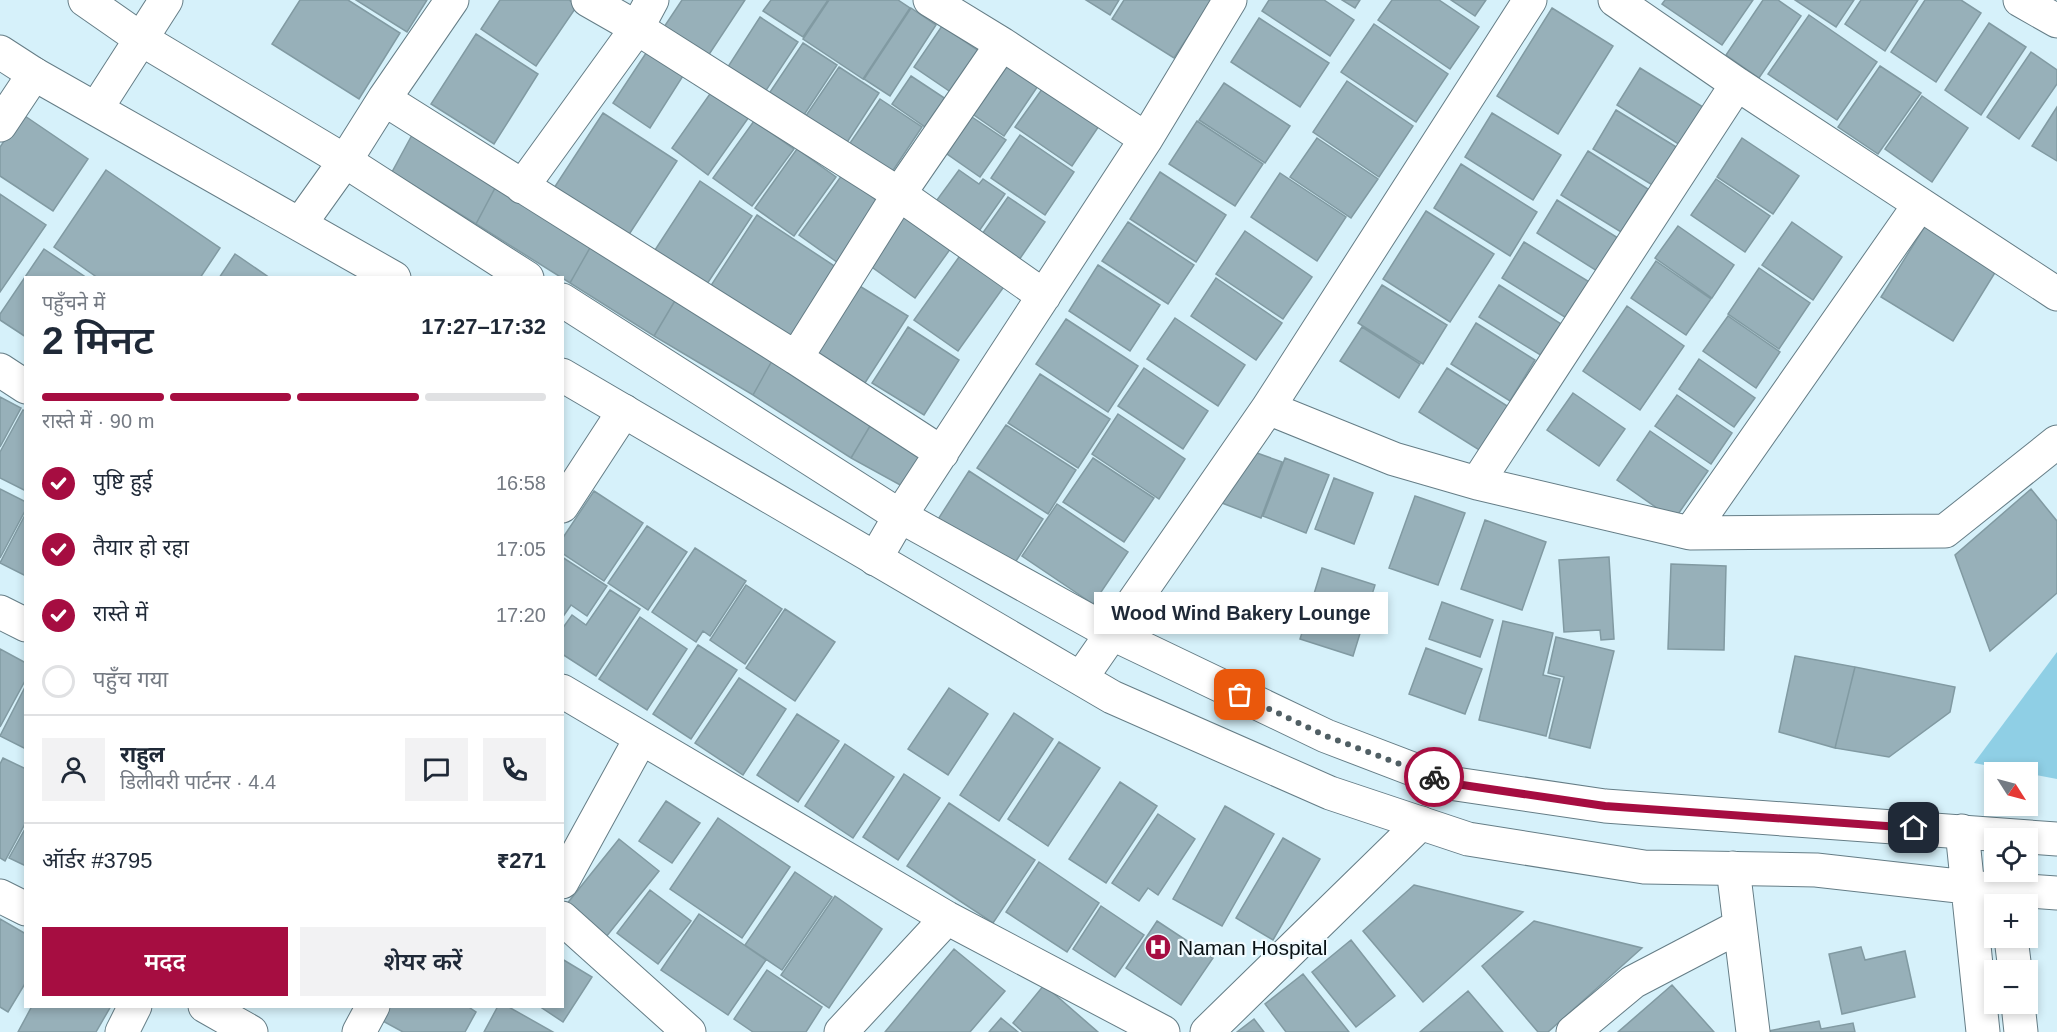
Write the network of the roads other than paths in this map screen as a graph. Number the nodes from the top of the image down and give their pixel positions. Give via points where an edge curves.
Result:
1 (85, 0) edge
2 (166, 0) edge
3 (452, 0) edge
4 (588, 0) edge
5 (930, 0) edge
6 (1230, 0) edge
7 (1530, 0) edge
8 (1615, 0) edge
9 (2020, 0) edge
10 (645, 14) edge
11 (2057, 21) edge
12 (141, 39) junction
13 (1002, 44) junction
14 (0, 52) edge
15 (34, 74) junction
16 (1737, 84) junction
17 (384, 99) junction
18 (96, 109) junction
19 (0, 125) edge
20 (1146, 139) junction
21 (345, 161) junction
22 (522, 187) junction
23 (899, 194) junction
24 (1920, 204) junction
25 (300, 224) junction
26 (391, 276) edge
27 (524, 276) edge
28 (2057, 294) edge
29 (1044, 296) junction
30 (564, 301) edge
31 (796, 358) junction
32 (0, 370) edge
33 (564, 376) edge
34 (24, 386) edge
35 (1268, 408) junction
36 (624, 411) junction
37 (2057, 442) edge
38 (942, 453) junction
39 (1477, 483) junction
40 (564, 503) edge
41 (900, 516) junction
42 (1690, 534) junction
43 (876, 559) junction
44 (0, 612) edge
45 (24, 624) edge
46 (1111, 633) junction
47 (1081, 678) junction
48 (564, 692) edge
49 (641, 738) junction
50 (1421, 823) junction
51 (1962, 831) junction
52 (1984, 834) edge
53 (2038, 838) edge
54 (2057, 839) edge
55 (1733, 868) junction
56 (564, 878) edge
57 (1967, 887) junction
58 (2006, 889) edge
59 (2057, 893) edge
60 (0, 896) edge
61 (24, 908) edge
62 (947, 918) junction
63 (564, 920) edge
64 (1740, 926) junction
65 (134, 1008) edge
66 (209, 1008) edge
67 (372, 1008) edge
68 (2019, 1014) edge
69 (677, 1028) edge
70 (122, 1032) edge
71 (251, 1032) edge
72 (359, 1032) edge
73 (841, 1032) edge
74 (1163, 1032) edge
75 (1207, 1032) edge
76 (1573, 1032) edge
77 (1753, 1032) edge
78 (1983, 1032) edge
79 (2021, 1032) edge

1 - 12 street
2 - 12 street
3 - 17 street
4 - 10 street
5 - 13 street
6 - 20 street
7 - 35 street
8 - 16 street
9 - 11 street
10 - 22 street
10 - 23 street
12 - 18 street
12 - 21 street
13 - 20 street
13 - 23 street
14 - 15 street
15 - 18 street
15 - 19 street
16 - 24 street
16 - 39 street
17 - 21 street
17 - 22 street
18 - 25 street
20 - 29 street
21 - 25 street
21 - 27 street
22 - 31 street
23 - 29 street
23 - 31 street
24 - 28 street
24 - 42 street
25 - 26 street
29 - 38 street
30 - 41 street
31 - 38 street
32 - 34 street
33 - 36 street
35 - 39 street via 1394,459
35 - 46 street
36 - 40 street
36 - 43 street
37 - 42 street via 1945,531
38 - 41 street
39 - 42 street
41 - 43 street
41 - 46 street
43 - 47 street
44 - 45 street
46 - 47 street
46 - 51 street via 1326,736 1449,783 1605,806
47 - 50 street via 1112,697 1330,793
48 - 49 street
49 - 56 street
49 - 62 street
50 - 55 street via 1468,839 1644,867
50 - 75 street
51 - 52 street
51 - 57 street
53 - 54 street
55 - 57 street via 1816,870
55 - 64 street
57 - 58 street
57 - 78 street
58 - 59 street
60 - 61 street
62 - 73 street
62 - 74 street
63 - 69 street
64 - 76 street via 1633,982
64 - 77 street
65 - 70 street
66 - 71 street
67 - 72 street
68 - 79 street

